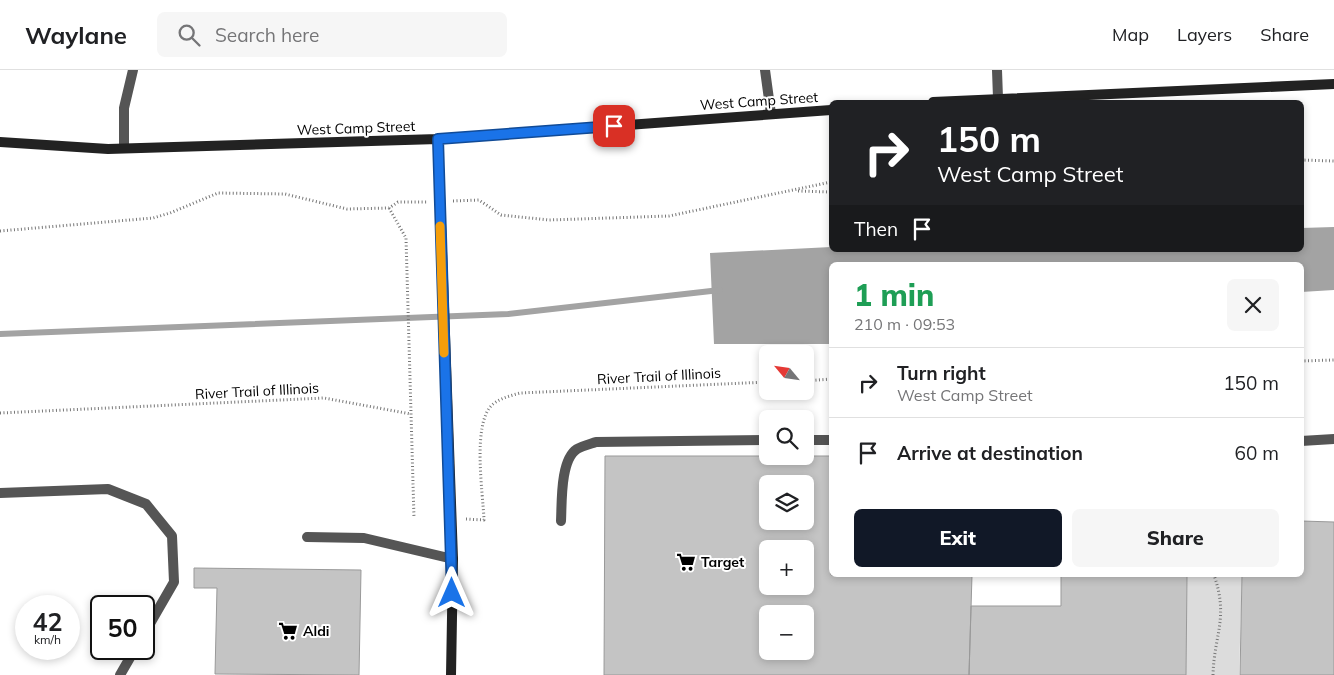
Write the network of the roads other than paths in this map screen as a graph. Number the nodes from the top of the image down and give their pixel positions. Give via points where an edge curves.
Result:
1 (133, 70) edge
2 (765, 70) edge
3 (997, 70) edge
4 (1334, 84) edge
5 (998, 98) junction
6 (966, 100) edge
7 (829, 110) edge
8 (771, 114) junction
9 (438, 139) junction
10 (0, 142) edge
11 (124, 148) junction
12 (1334, 439) edge
13 (759, 440) edge
14 (814, 440) edge
15 (829, 440) edge
16 (1304, 441) edge
17 (0, 493) edge
18 (561, 521) dead end
19 (307, 536) dead end
20 (453, 559) junction
21 (155, 615) edge
22 (129, 660) edge
23 (120, 675) edge
24 (451, 675) edge

1 - 11 lane via 124,108
2 - 8 lane
3 - 5 lane
4 - 5 main road
5 - 6 main road
7 - 8 main road, West Camp Street
8 - 9 main road, West Camp Street
9 - 11 main road, West Camp Street
9 - 20 main road
10 - 11 main road, West Camp Street
12 - 16 lane
13 - 18 lane via 596,442 576,450 567,465
14 - 15 lane
17 - 21 lane via 108,489 146,504 172,536 174,582
19 - 20 lane via 364,538
20 - 24 main road
22 - 23 lane

